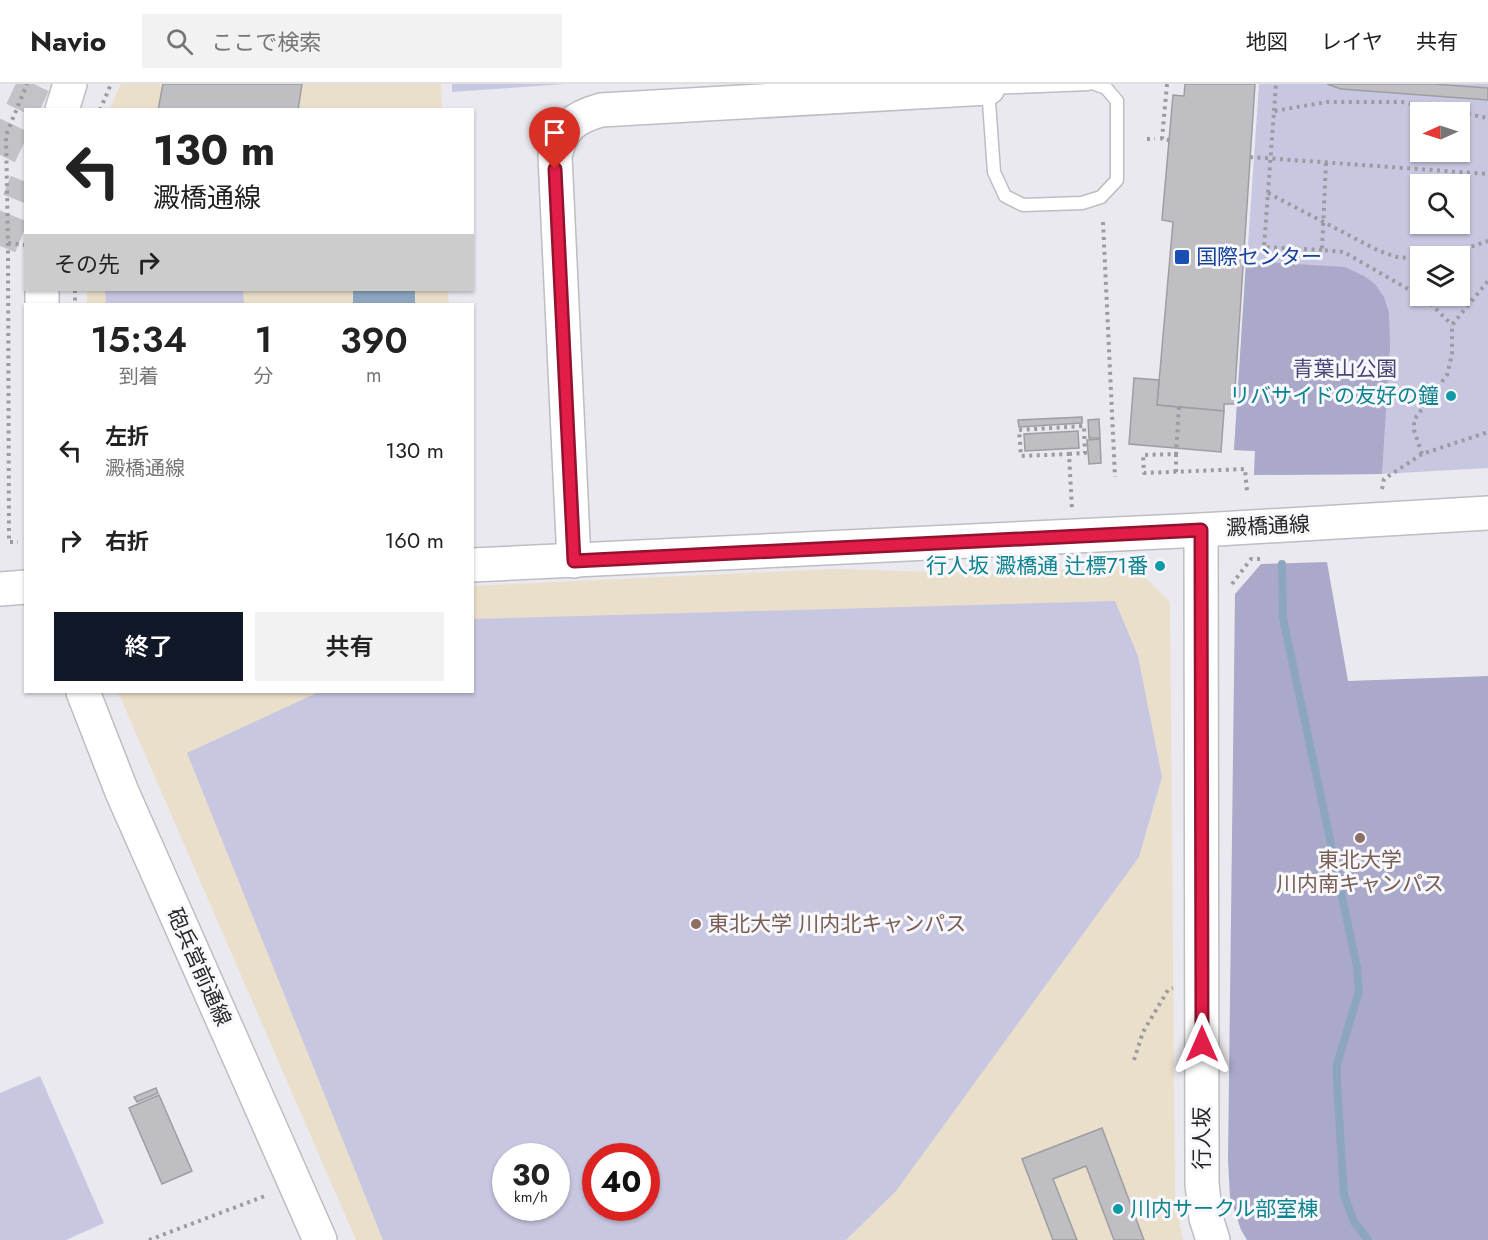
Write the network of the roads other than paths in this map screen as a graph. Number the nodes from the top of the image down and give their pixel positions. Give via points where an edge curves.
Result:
1 (70, 84) edge
2 (1088, 84) edge
3 (1095, 84) edge
4 (988, 88) junction
5 (63, 108) edge
6 (1488, 513) edge
7 (1201, 530) junction
8 (574, 561) junction
9 (474, 565) edge
10 (24, 587) edge
11 (0, 589) edge
12 (83, 693) edge
13 (320, 1240) edge
14 (1213, 1240) edge

1 - 5 street
2 - 4 lane
3 - 4 lane via 1107,88 1117,101 1117,180 1101,197 1082,203 1023,205 1005,196 994,172
4 - 8 street via 601,110 583,115 568,126 559,138 555,156
6 - 7 street, 澱橋通線
7 - 8 street, 澱橋通線
7 - 14 street, 行人坂 via 1202,1184
8 - 9 street, 澱橋通線
10 - 11 street
12 - 13 street, 砲兵営前通線 via 122,792

